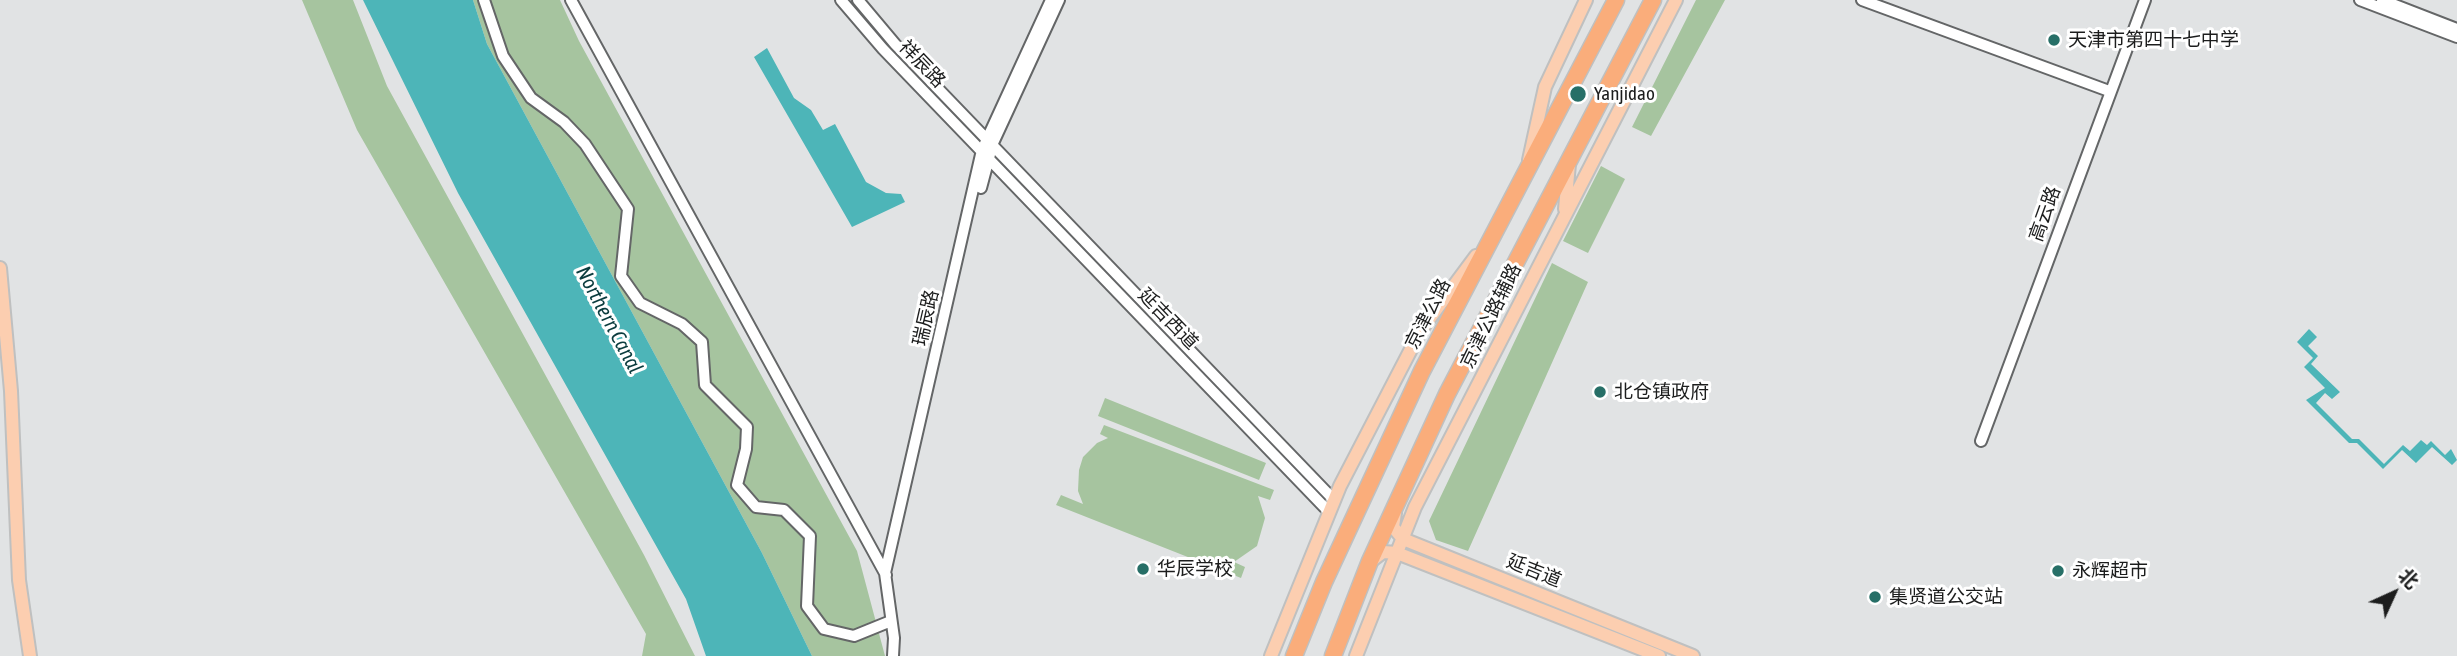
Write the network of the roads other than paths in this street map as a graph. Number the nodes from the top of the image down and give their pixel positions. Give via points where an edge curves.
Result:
1 (484, 0) edge
2 (571, 0) edge
3 (841, 0) edge
4 (858, 0) edge
5 (1051, 0) edge
6 (1059, 0) edge
7 (1586, 0) edge
8 (1616, 0) edge
9 (1653, 0) edge
10 (1676, 0) edge
11 (1862, 0) edge
12 (2145, 0) edge
13 (2360, 0) edge
14 (2382, 0) edge
15 (2457, 29) edge
16 (2457, 37) edge
17 (2109, 91) junction
18 (971, 121) junction
19 (961, 130) junction
20 (990, 139) junction
21 (985, 154) junction
22 (1569, 162) junction
23 (1528, 164) junction
24 (980, 176) junction
25 (1565, 212) junction
26 (1491, 237) junction
27 (0, 268) edge
28 (1981, 441) dead end
29 (1397, 499) junction
30 (1331, 506) junction
31 (1403, 539) junction
32 (1397, 553) junction
33 (1370, 561) junction
34 (888, 577) junction
35 (891, 621) junction
36 (30, 656) edge
37 (896, 656) edge
38 (1271, 656) edge
39 (1294, 656) edge
40 (1333, 656) edge
41 (1356, 656) edge
42 (1659, 656) edge
43 (1693, 656) edge

1 - 35 street via 503,56 531,98 585,144 628,209 621,276 640,303 682,324 702,342 705,385 747,427 737,485 756,507 784,510 810,536 807,606 824,629 855,636
2 - 34 street
3 - 19 street, 祥辰路
4 - 18 street, 祥辰路
5 - 20 street, 瑞辰路
6 - 20 street, 瑞辰路
7 - 23 main road via 1545,87
8 - 23 highway, 京津公路
9 - 22 highway
10 - 25 main road, 京津公路辅路
11 - 17 street
12 - 17 street, 高云路
13 - 16 street
14 - 15 street
17 - 28 street, 高云路
18 - 20 street, 祥辰路
18 - 21 street
19 - 21 street, 祥辰路
19 - 24 street
20 - 21 street, 瑞辰路
20 - 30 street, 延吉西道
21 - 24 street, 瑞辰路
21 - 30 street, 延吉西道
22 - 25 main road
22 - 29 highway via 1494,300
23 - 26 highway, 京津公路
24 - 34 street, 瑞辰路
25 - 31 main road, 京津公路辅路
26 - 30 main road, 京津公路辅路 via 1421,330
26 - 39 highway, 京津公路 via 1373,474
27 - 36 main road via 19,580
29 - 31 main road via 1393,527
29 - 33 highway
30 - 38 main road, 京津公路辅路
31 - 32 main road, 京津公路辅路
31 - 43 main road, 延吉道
32 - 33 main road via 1383,552
32 - 41 main road, 京津公路辅路
32 - 42 main road, 延吉道
33 - 40 highway
34 - 35 street, 瑞辰路
34 - 37 street, 瑞辰路 via 899,638
35 - 37 street, 瑞辰路

